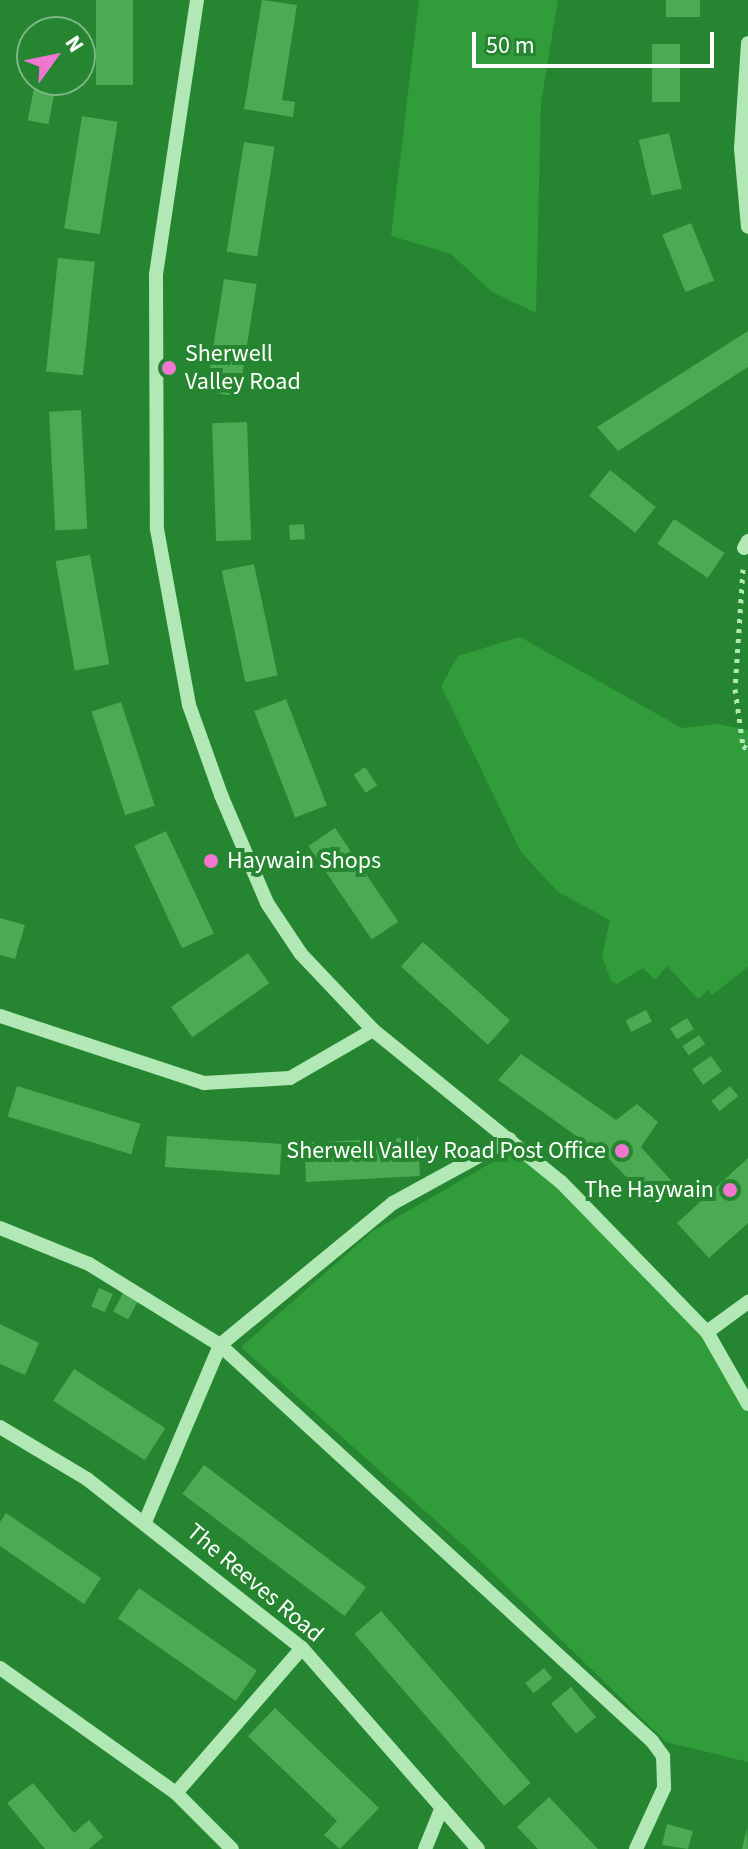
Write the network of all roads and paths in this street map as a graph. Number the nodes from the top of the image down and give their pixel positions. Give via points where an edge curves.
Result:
1 (197, 0) edge
2 (748, 43) edge
3 (748, 227) edge
4 (746, 545) edge
5 (748, 749) edge
6 (0, 1016) edge
7 (373, 1030) junction
8 (510, 1139) junction
9 (0, 1228) edge
10 (748, 1302) edge
11 (707, 1332) junction
12 (220, 1345) junction
13 (748, 1404) edge
14 (0, 1427) edge
15 (145, 1522) junction
16 (302, 1648) junction
17 (0, 1668) edge
18 (176, 1793) junction
19 (442, 1807) junction
20 (232, 1849) edge
21 (425, 1849) edge
22 (478, 1849) edge
23 (636, 1849) edge

1 - 7 street via 156,275 157,529 189,705 261,890 301,954
2 - 3 street via 741,149
4 - 5 path via 735,689 743,746
6 - 7 street via 204,1083 290,1078
7 - 8 street
8 - 11 street via 561,1182
8 - 12 street via 393,1203
9 - 12 street via 89,1264
10 - 11 street
11 - 13 street
12 - 15 street
12 - 23 street via 652,1741 663,1756 664,1788
14 - 15 street, The Reeves Road via 87,1479
15 - 16 street, The Reeves Road
16 - 18 street
16 - 19 street, The Reeves Road
17 - 18 street
18 - 20 street
19 - 21 street
19 - 22 street, The Reeves Road

